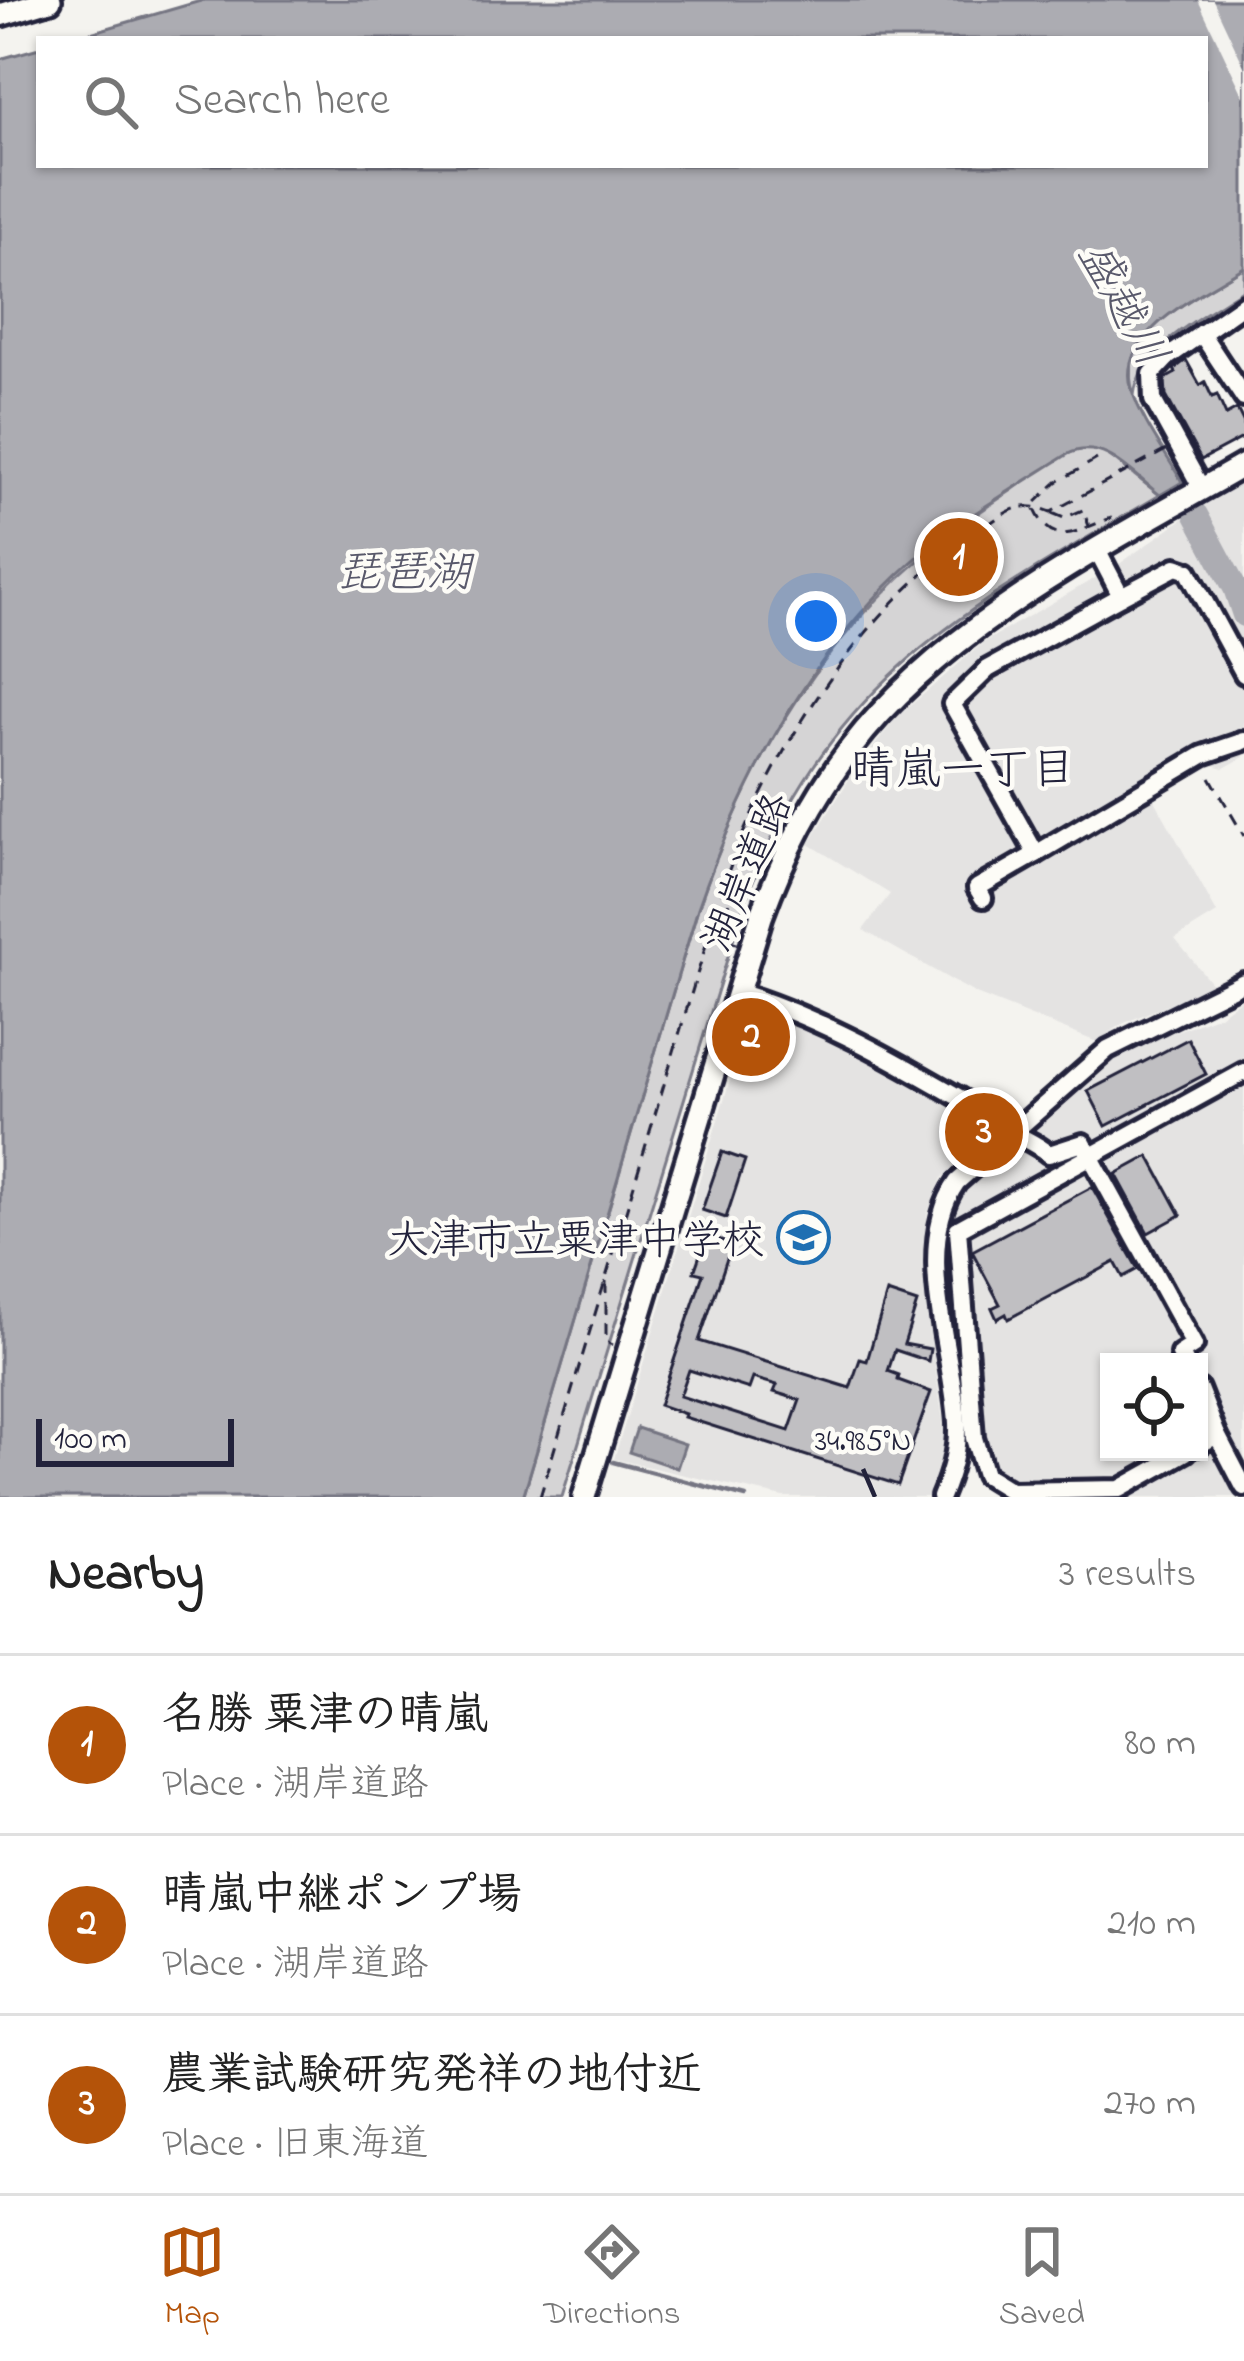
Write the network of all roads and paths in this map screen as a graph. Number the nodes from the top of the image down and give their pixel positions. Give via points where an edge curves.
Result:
1 (50, 0) edge
2 (0, 15) edge
3 (1244, 304) edge
4 (1201, 333) junction
5 (1244, 398) edge
6 (1168, 448) dead end
7 (1097, 459) dead end
8 (1244, 465) edge
9 (1202, 489) junction
10 (1033, 505) junction
11 (1051, 512) junction
12 (1117, 524) dead end
13 (1090, 526) junction
14 (1097, 550) junction
15 (1120, 596) junction
16 (1244, 674) edge
17 (1244, 741) edge
18 (1210, 777) dead end
19 (1244, 836) edge
20 (1036, 854) junction
21 (727, 875) dead end
22 (983, 898) dead end
23 (738, 944) dead end
24 (1244, 982) edge
25 (737, 992) junction
26 (1244, 1072) edge
27 (1011, 1135) junction
28 (1092, 1152) junction
29 (605, 1280) dead end
30 (616, 1347) dead end
31 (1182, 1353) edge
32 (1208, 1413) edge
33 (1216, 1435) junction
34 (1208, 1440) edge
35 (1170, 1461) edge
36 (1244, 1487) edge
37 (584, 1497) edge
38 (941, 1497) edge

1 - 2 main road
3 - 4 street
4 - 5 street
4 - 9 street via 1161,363 1150,383
6 - 11 path
7 - 10 path
8 - 9 main road, 湖岸道路
9 - 14 main road, 湖岸道路
10 - 11 path
10 - 13 path via 1054,532 1068,536
11 - 13 path via 1064,518 1083,511
12 - 13 path via 1112,517
14 - 15 street
14 - 25 main road, 湖岸道路 via 961,640 853,745 777,872
15 - 16 street via 1175,567 1188,571
15 - 20 street via 988,669 952,704
17 - 20 street via 1203,755
18 - 19 path
20 - 22 street via 977,888
21 - 23 path via 729,941
24 - 27 street via 1126,1037
25 - 27 street via 843,1034
25 - 37 main road, 湖岸道路
26 - 28 street
27 - 28 street via 1049,1154 1084,1143
27 - 38 street via 957,1182 943,1207 938,1288 957,1422
28 - 31 street via 1194,1345
28 - 35 street via 958,1229 978,1458 986,1475 1011,1491 1120,1489
29 - 30 path via 606,1342
32 - 33 street
33 - 34 street
33 - 36 street

